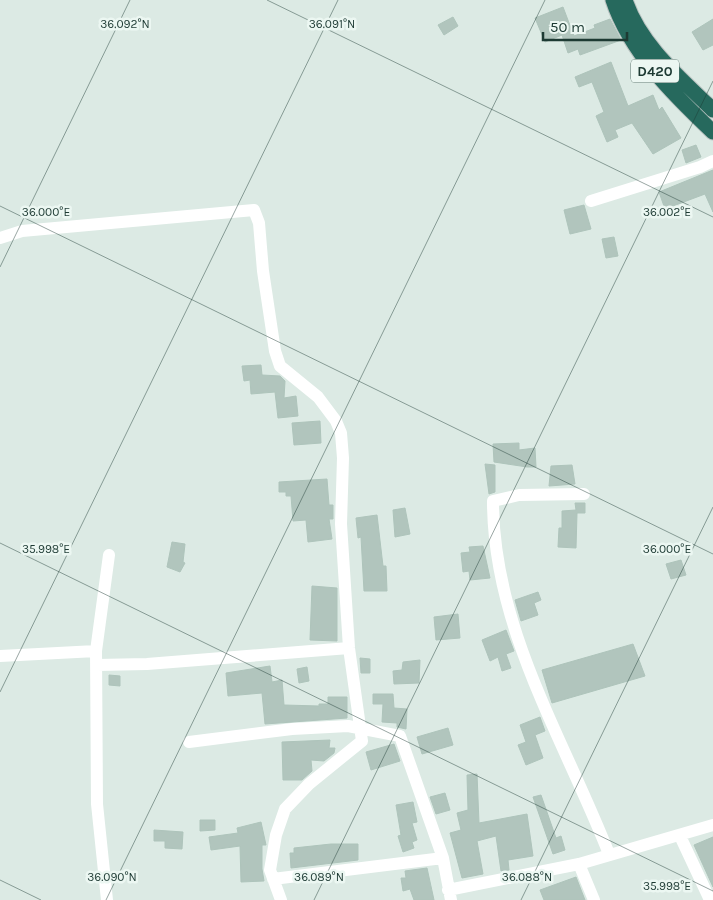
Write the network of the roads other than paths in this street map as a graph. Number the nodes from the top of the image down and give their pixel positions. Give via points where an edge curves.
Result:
1 (613, 0) edge
2 (625, 0) edge
3 (713, 110) edge
4 (713, 132) edge
5 (713, 161) edge
6 (591, 201) dead end
7 (0, 238) edge
8 (584, 494) dead end
9 (109, 555) dead end
10 (349, 648) junction
11 (96, 651) junction
12 (0, 656) edge
13 (97, 665) junction
14 (360, 728) junction
15 (189, 742) dead end
16 (713, 825) edge
17 (680, 836) junction
18 (609, 854) junction
19 (443, 858) junction
20 (579, 864) junction
21 (273, 879) junction
22 (450, 895) edge
23 (107, 900) edge
24 (281, 900) edge
25 (594, 900) edge
26 (710, 900) edge

1 - 4 highway, D420 via 629,36 651,66
2 - 3 highway, D420 via 645,37 672,70
5 - 6 street
7 - 10 street via 22,230 254,210 259,223 263,271 280,366 318,397 341,433 341,524
8 - 18 street via 519,495 493,502 495,551 505,600 530,672
9 - 11 street
10 - 13 street
10 - 14 street
11 - 12 street
11 - 13 street
13 - 23 street via 97,804
14 - 15 street via 292,729
14 - 19 street via 400,736
14 - 21 street via 362,742 309,784 285,809 276,835 270,870
16 - 17 street
17 - 18 street
17 - 26 street
18 - 20 street
19 - 21 street
19 - 22 street
20 - 22 street
20 - 25 street
21 - 24 street

